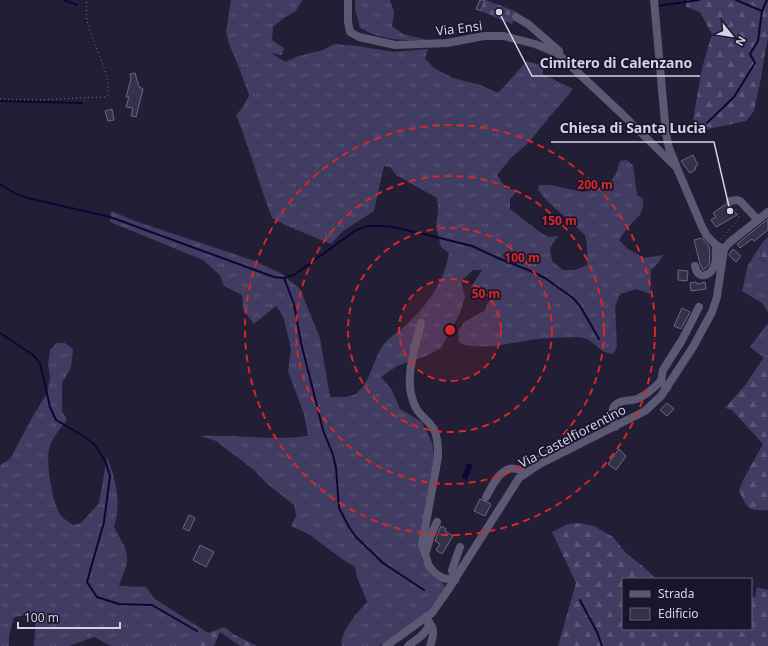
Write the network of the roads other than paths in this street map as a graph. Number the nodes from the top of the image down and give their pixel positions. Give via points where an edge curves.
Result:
1 (348, 0) edge
2 (654, 0) edge
3 (516, 18) dead end
4 (582, 75) junction
5 (677, 168) junction
6 (730, 201) road end
7 (768, 212) edge
8 (758, 220) junction
9 (718, 242) junction
10 (724, 249) junction
11 (695, 266) dead end
12 (699, 307) dead end
13 (421, 323) dead end
14 (664, 385) junction
15 (615, 427) junction
16 (524, 473) junction
17 (486, 497) dead end
18 (437, 522) dead end
19 (460, 547) dead end
20 (425, 556) junction
21 (455, 580) junction
22 (426, 621) junction
23 (386, 646) edge
24 (408, 646) edge
25 (430, 646) edge

1 - 4 street, Via Ensi via 350,32 359,37 395,45 447,43 484,36 504,36 552,50
2 - 5 street via 666,134
3 - 4 street via 533,28 571,61
4 - 5 street, Via Ensi
5 - 9 street, Via Ensi via 702,227 707,236
6 - 8 street via 740,201
7 - 8 street
8 - 10 street
9 - 10 street, Via Ensi
9 - 11 street via 716,263 709,274 704,276 696,273
10 - 14 street, Via Castelfiorentino via 717,297 712,312 706,325
12 - 14 street via 663,370
13 - 20 street via 411,366 411,396 416,408 432,426 438,446 422,545
14 - 15 street, Via Castelfiorentino via 651,407
14 - 15 street via 640,398 620,402 615,406 612,416
15 - 16 street, Via Castelfiorentino
16 - 17 street via 516,468 507,470 500,475
16 - 21 street, Via Castelfiorentino via 514,484
18 - 20 street
19 - 21 street via 452,570
20 - 21 street via 435,573 442,578
21 - 22 street, Via Castelfiorentino
22 - 23 street, Via Castelfiorentino
22 - 24 street via 427,629
22 - 25 street via 433,629

